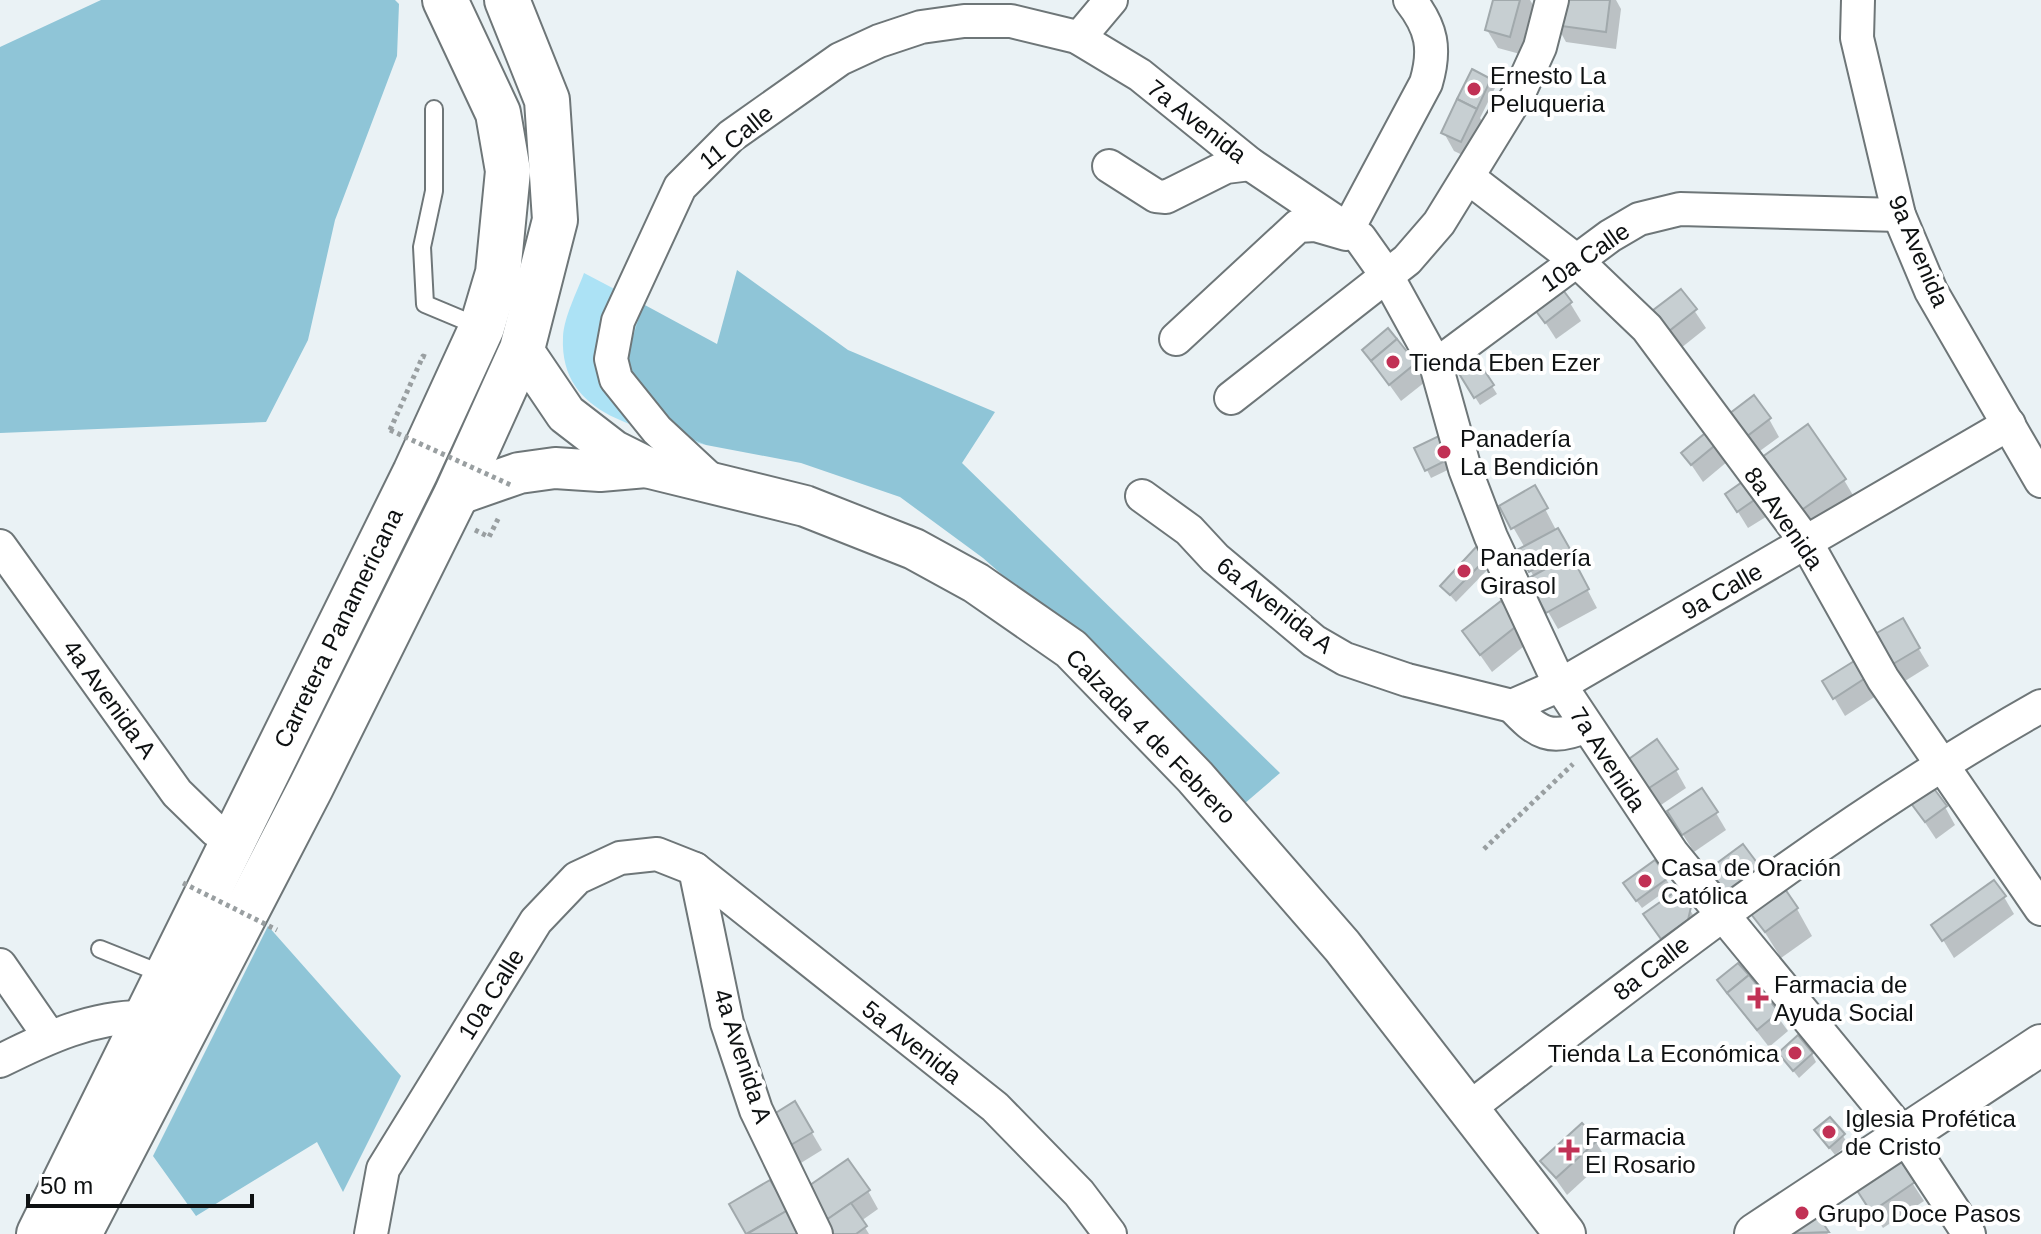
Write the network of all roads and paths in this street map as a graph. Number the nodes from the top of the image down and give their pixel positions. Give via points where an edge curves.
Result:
1 (445, 0) edge
2 (507, 0) edge
3 (1079, 0) edge
4 (1111, 0) edge
5 (1410, 0) edge
6 (1552, 0) edge
7 (1858, 0) edge
8 (1078, 38) junction
9 (434, 109) dead end
10 (1250, 164) junction
11 (1109, 166) dead end
12 (1469, 178) junction
13 (1899, 215) junction
14 (1354, 232) junction
15 (1577, 261) junction
16 (1387, 276) junction
17 (482, 327) junction
18 (1176, 339) dead end
19 (522, 349) junction
20 (423, 356) dead end
21 (1436, 365) junction
22 (1231, 398) dead end
23 (2009, 424) junction
24 (646, 467) junction
25 (2041, 481) edge
26 (713, 482) junction
27 (513, 486) dead end
28 (456, 495) junction
29 (1142, 496) dead end
30 (1806, 542) junction
31 (0, 546) edge
32 (1560, 685) junction
33 (1512, 706) junction
34 (2041, 706) edge
35 (1591, 734) junction
36 (1940, 763) junction
37 (233, 840) junction
38 (1484, 849) dead end
39 (695, 869) junction
40 (183, 883) dead end
41 (2041, 909) edge
42 (1722, 913) junction
43 (277, 930) dead end
44 (100, 949) dead end
45 (0, 965) edge
46 (166, 975) junction
47 (145, 1017) junction
48 (49, 1036) junction
49 (2041, 1045) edge
50 (0, 1061) edge
51 (1468, 1109) junction
52 (1904, 1135) junction
53 (39, 1234) edge
54 (79, 1234) edge
55 (371, 1234) edge
56 (816, 1234) edge
57 (1110, 1234) edge
58 (1565, 1234) edge
59 (1755, 1234) edge
60 (1969, 1234) edge

1 - 17 highway, Carretera Panamericana via 498,113 508,171 498,273
2 - 19 highway, Carretera Panamericana via 547,100 555,220
3 - 8 street
4 - 8 street
5 - 14 street via 1426,21 1432,61
6 - 12 street via 1540,47 1519,93
7 - 13 street, 9a Avenida via 1857,38
8 - 10 street, 7a Avenida via 1140,75
8 - 26 street, 11 Calle via 1011,21 964,21 921,27 879,41 840,59 731,136 680,187 618,321 611,359 616,379 657,430
9 - 17 lane via 434,191 422,247 425,304
10 - 11 street via 1226,167 1166,197
10 - 14 street, 7a Avenida
12 - 15 street, 8a Avenida
12 - 16 street via 1439,223
13 - 15 street, 10a Calle via 1680,209 1639,219
13 - 23 street, 9a Avenida via 1931,291
14 - 16 street, 7a Avenida
14 - 18 street via 1298,226
15 - 21 street, 10a Calle
15 - 30 street, 8a Avenida via 1647,328
16 - 21 street, 7a Avenida
16 - 22 street
17 - 37 highway, Carretera Panamericana
19 - 24 street, Calzada 4 de Febrero via 566,414 614,451
19 - 28 highway, Carretera Panamericana
20 - 27 path, bridge via 390,430
21 - 32 street, 7a Avenida via 1465,469 1491,537
23 - 25 street, 9a Avenida
23 - 30 street, 9a Calle
24 - 26 street, Calzada 4 de Febrero
24 - 28 street, Calzada 4 de Febrero via 519,473
26 - 51 street, Calzada 4 de Febrero via 805,506 914,549 976,583 1071,649 1195,777 1342,946
28 - 54 highway, Carretera Panamericana
29 - 33 street, 6a Avenida A via 1189,530 1314,641 1345,659
30 - 32 street, 9a Calle
30 - 36 street, 8a Avenida via 1883,679
31 - 37 street, 4a Avenida A via 177,793
32 - 33 street
32 - 35 street, 7a Avenida
33 - 35 street via 1530,725 1554,736
34 - 36 street, 8a Calle
35 - 38 path
35 - 42 street, 7a Avenida via 1653,828
36 - 41 street, 8a Avenida
36 - 42 street, 8a Calle
37 - 46 highway, Carretera Panamericana
39 - 55 street, 10a Calle via 657,854 620,858 577,878 536,921 383,1169
39 - 56 street, 4a Avenida A via 727,1023 756,1110
39 - 57 street, 5a Avenida via 995,1107 1079,1193
40 - 43 path, bridge
42 - 51 street, 8a Calle
42 - 52 street, 7a Avenida
44 - 46 lane
45 - 48 street
46 - 47 highway, Carretera Panamericana
47 - 48 street via 118,1017
47 - 53 highway, Carretera Panamericana
48 - 50 street
49 - 52 street
51 - 58 street, Calzada 4 de Febrero
52 - 59 street
52 - 60 street, 7a Avenida

